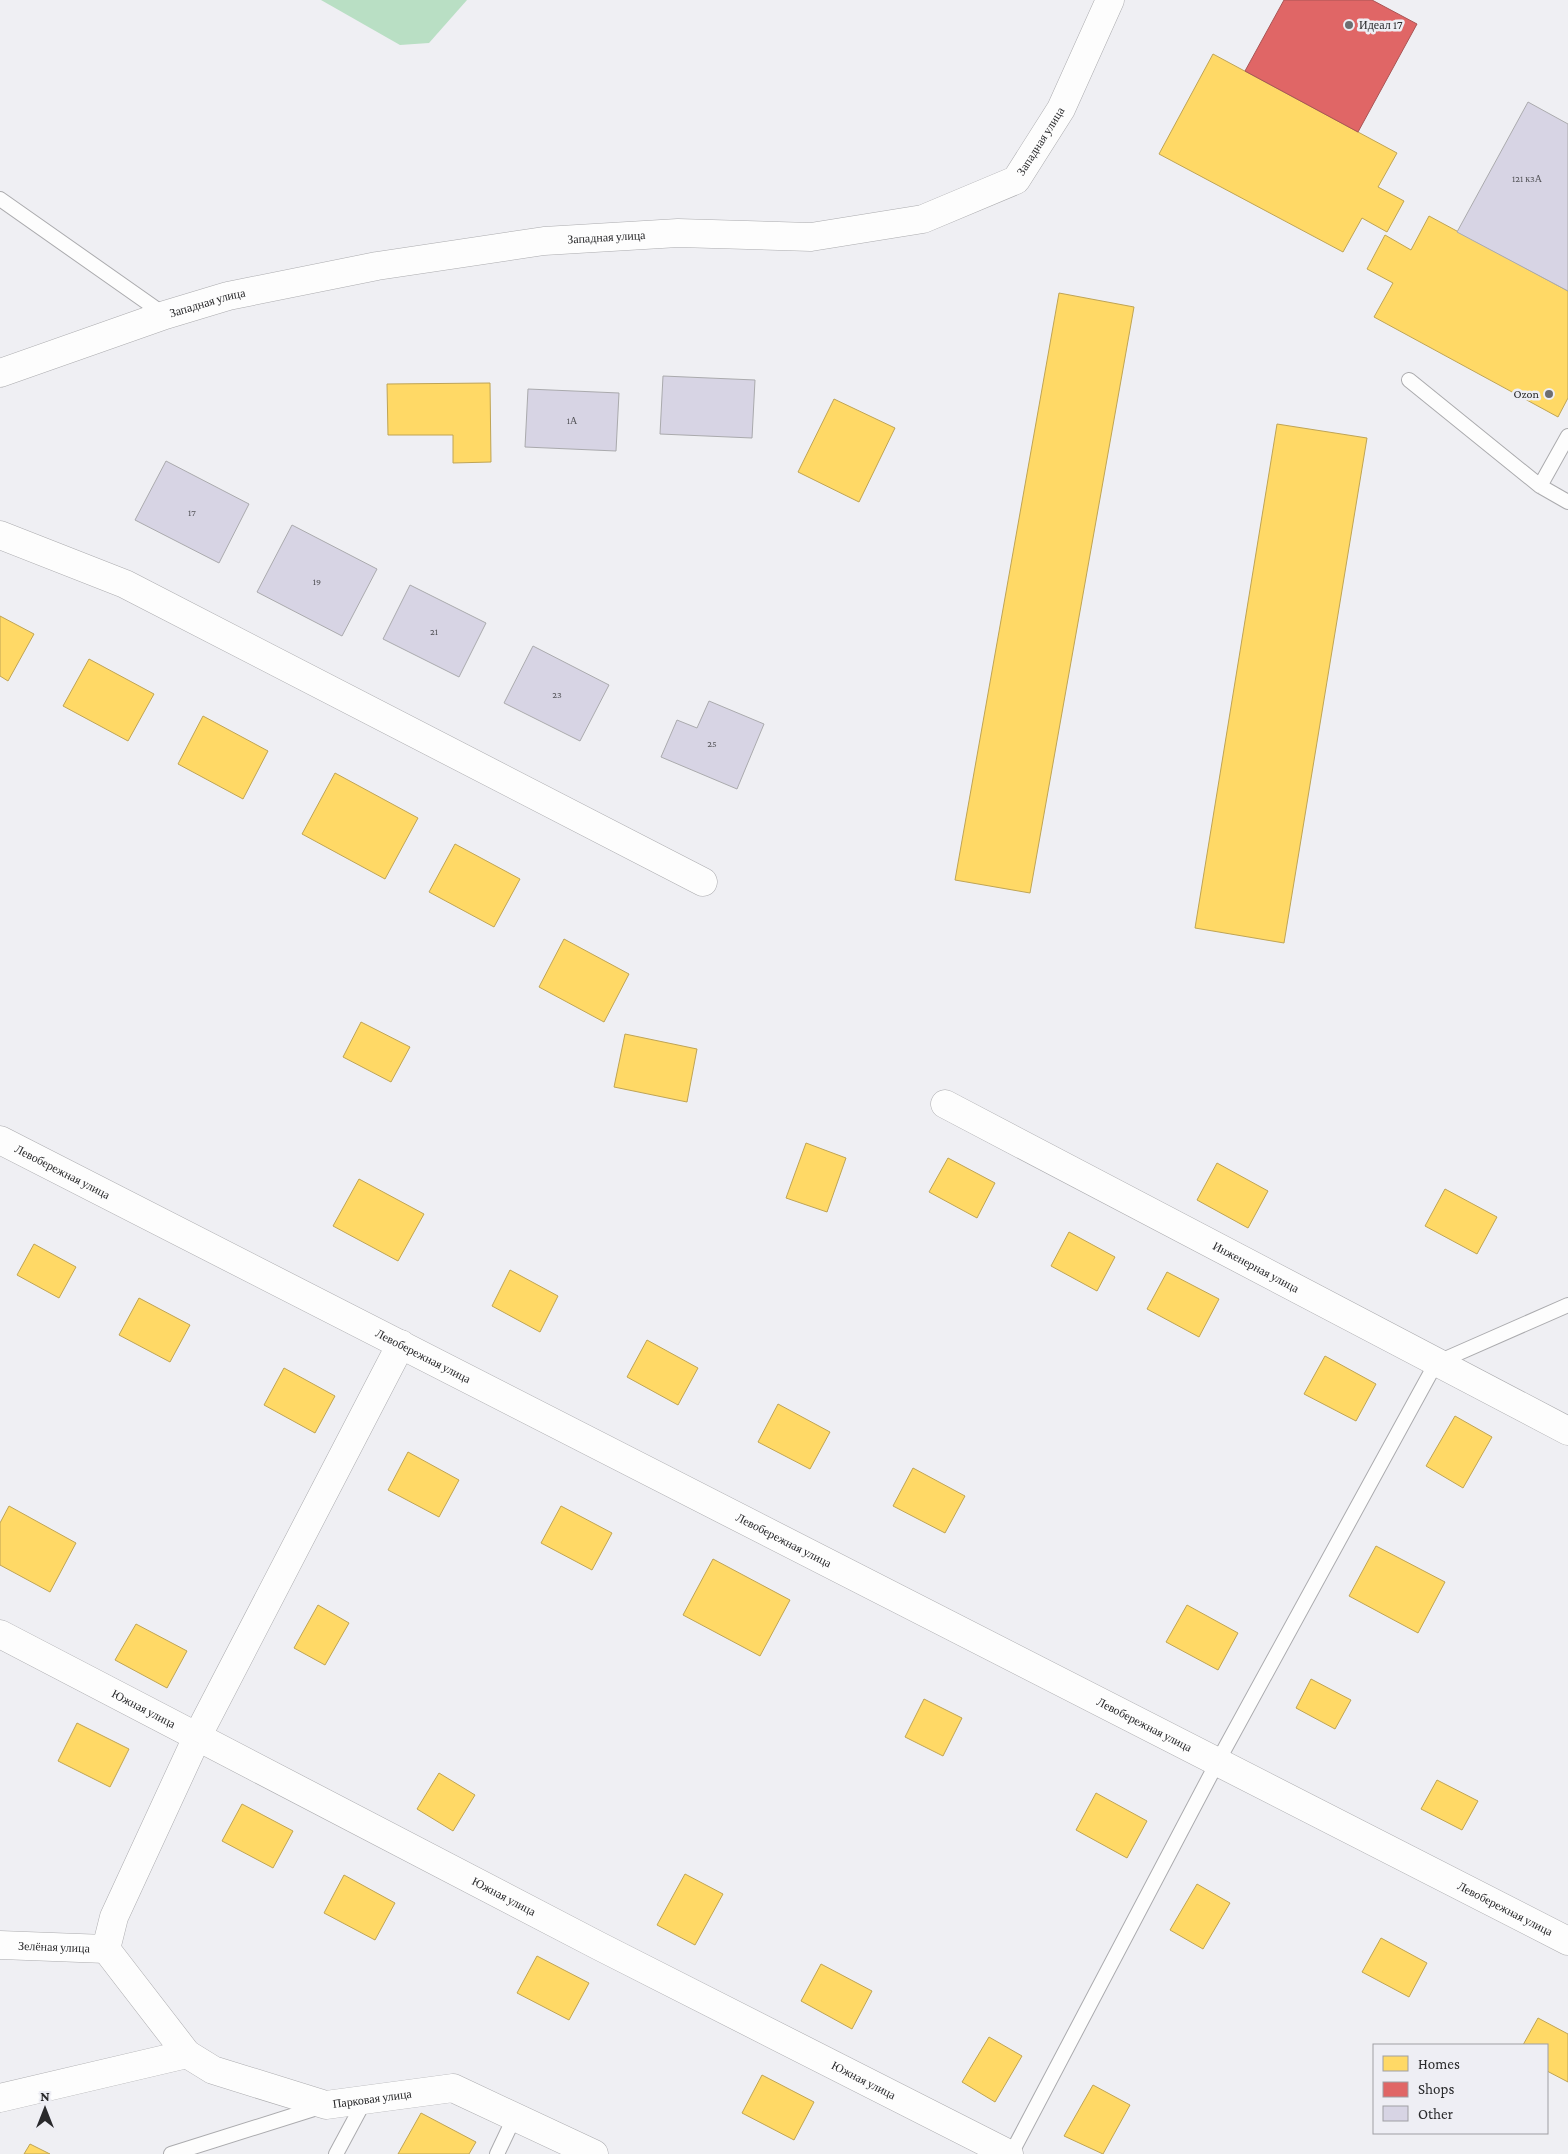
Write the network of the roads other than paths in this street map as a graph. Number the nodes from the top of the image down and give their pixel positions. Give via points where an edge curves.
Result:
1 (1110, 0) edge
2 (0, 199) edge
3 (165, 315) junction
4 (0, 373) edge
5 (1409, 380) dead end
6 (1568, 436) edge
7 (1540, 486) junction
8 (1568, 502) edge
9 (0, 535) edge
10 (703, 882) dead end
11 (945, 1104) dead end
12 (0, 1140) edge
13 (1568, 1305) edge
14 (401, 1344) junction
15 (1436, 1363) junction
16 (1568, 1431) edge
17 (0, 1634) edge
18 (198, 1735) junction
19 (1218, 1761) junction
20 (1568, 1941) edge
21 (0, 1945) edge
22 (106, 1950) junction
23 (187, 2054) junction
24 (0, 2098) edge
25 (365, 2100) junction
26 (326, 2106) junction
27 (515, 2116) junction
28 (171, 2154) edge
29 (336, 2154) edge
30 (497, 2154) edge
31 (594, 2154) edge
32 (1010, 2154) edge

1 - 3 street, Западная улица via 1061,109 1016,180 923,219 811,237 678,233 544,241 378,266 228,296
2 - 3 lane
3 - 4 street, Западная улица
5 - 7 lane
6 - 7 lane
7 - 8 lane
9 - 10 street via 126,584
11 - 15 street, Инженерная улица
12 - 14 street, Левобережная улица
13 - 15 lane
14 - 18 street
14 - 19 street, Левобережная улица
15 - 16 street, Инженерная улица
15 - 19 lane
17 - 18 street, Южная улица
18 - 22 street via 114,1917
18 - 32 street, Южная улица via 599,1946
19 - 20 street, Левобережная улица
19 - 32 lane
21 - 22 street, Зелёная улица
22 - 23 street, Парковая улица
23 - 24 street
23 - 26 street, Парковая улица via 213,2070
25 - 26 street, Парковая улица
25 - 27 street, Парковая улица via 453,2088
25 - 29 lane
26 - 28 lane
27 - 30 lane
27 - 31 street, Парковая улица

